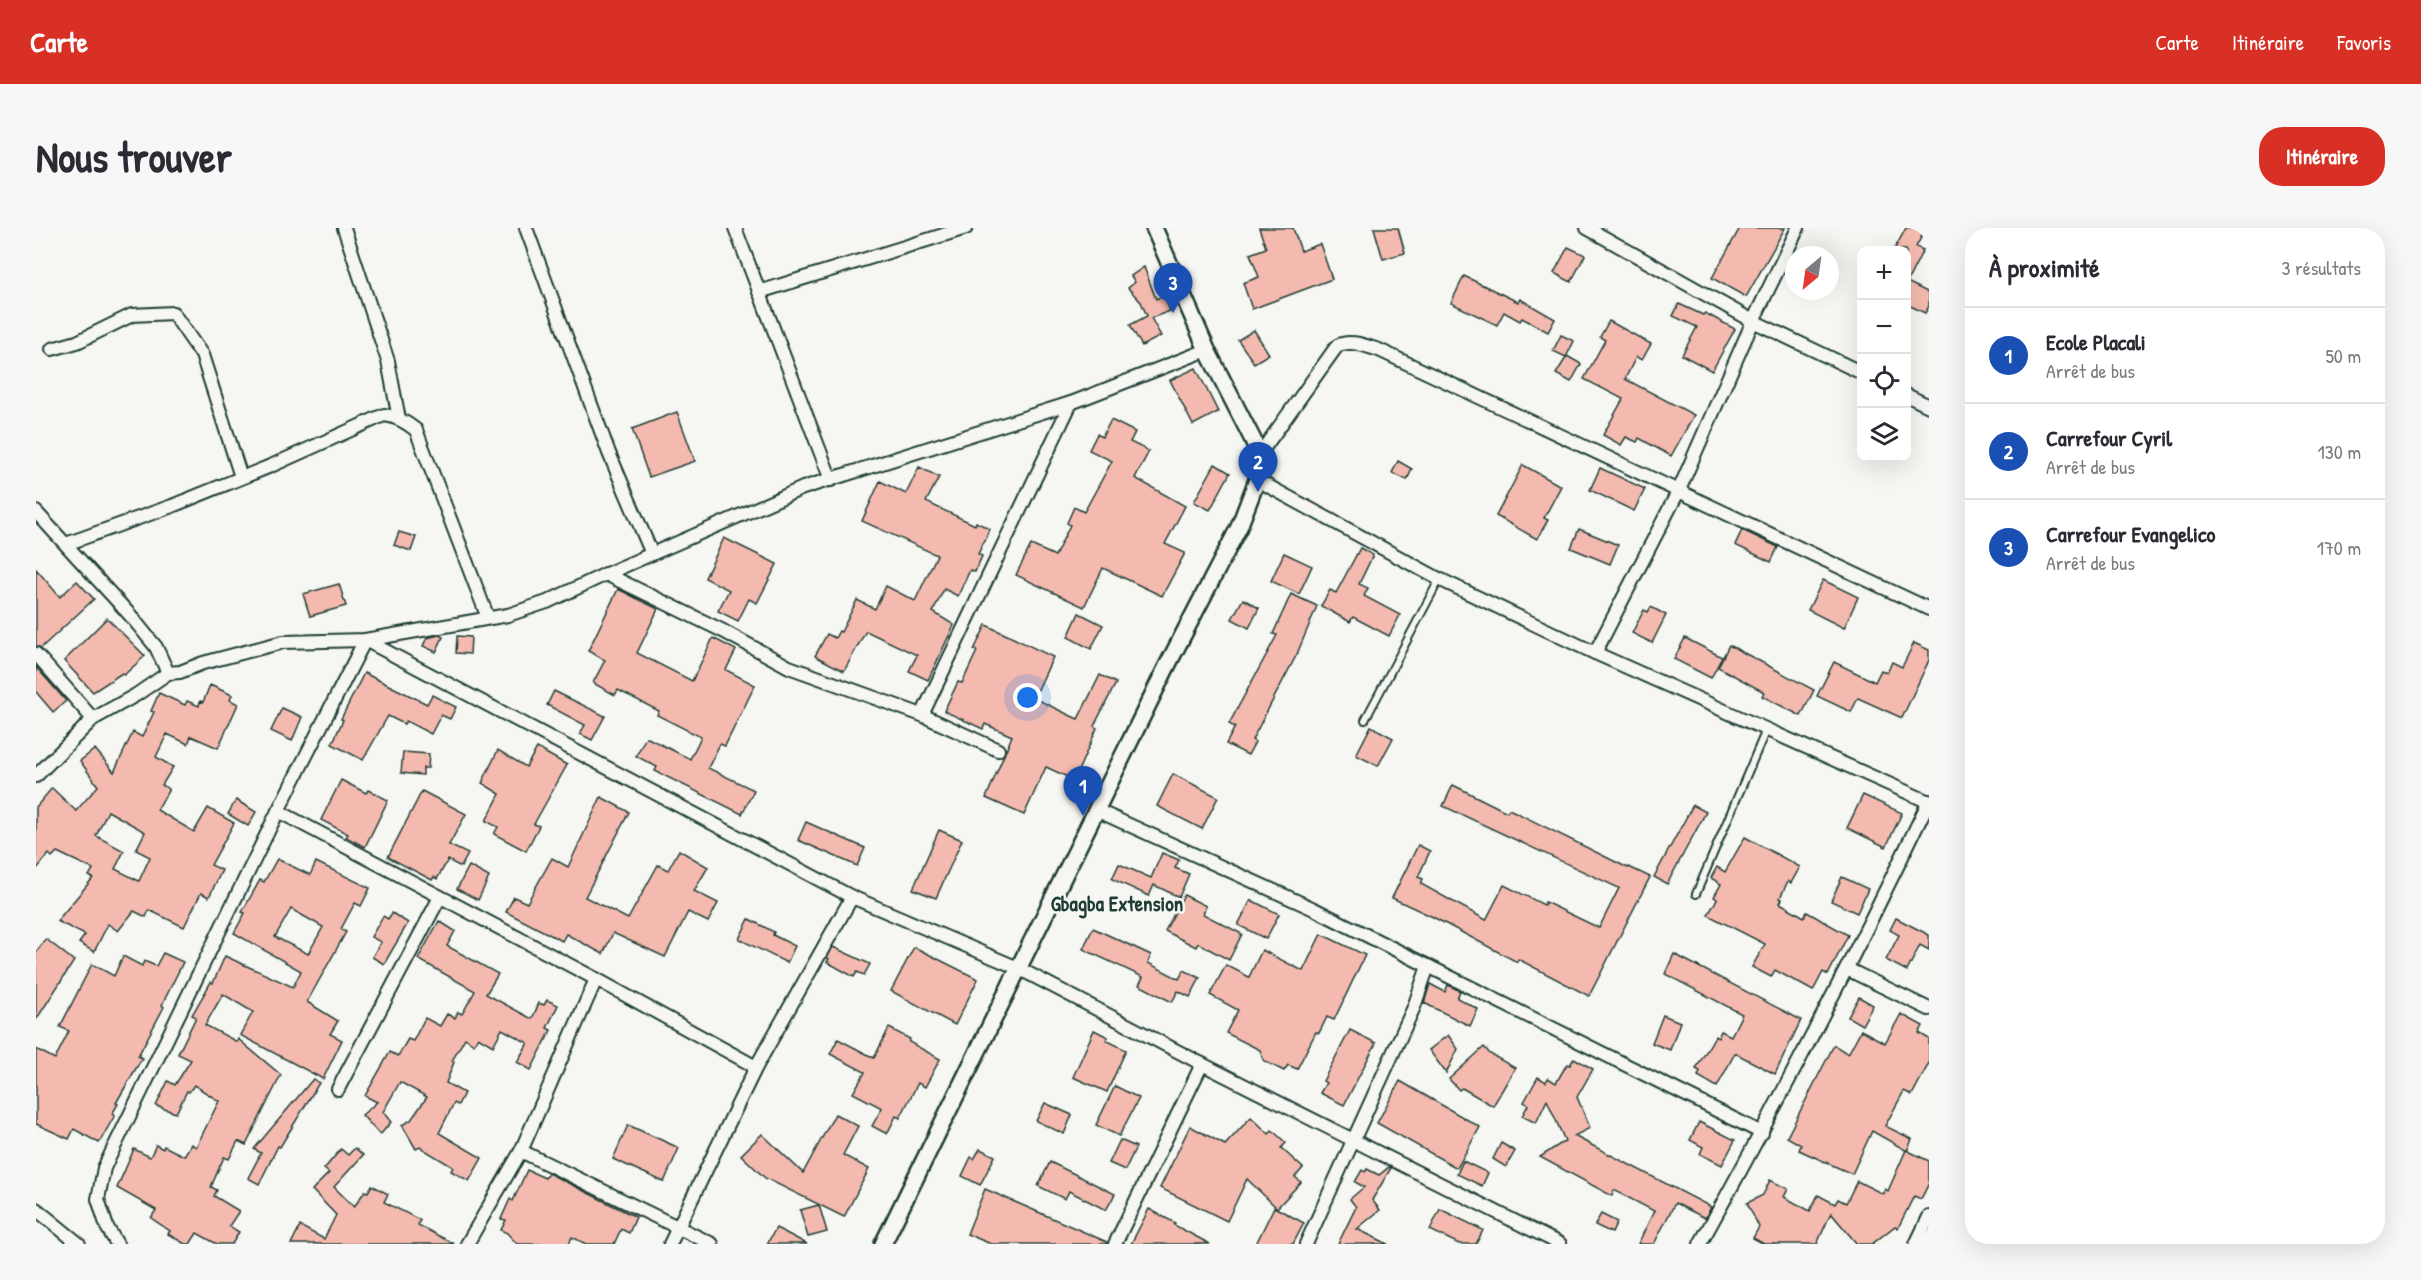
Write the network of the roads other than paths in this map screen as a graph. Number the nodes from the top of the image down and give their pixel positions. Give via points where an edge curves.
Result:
1 (344, 228) edge
2 (526, 228) edge
3 (735, 228) edge
4 (966, 228) edge
5 (1154, 228) edge
6 (1587, 228) edge
7 (1798, 228) edge
8 (759, 292) junction
9 (1753, 321) junction
10 (52, 349) dead end
11 (1207, 350) junction
12 (1857, 372) edge
13 (1911, 397) edge
14 (1071, 403) junction
15 (1929, 406) edge
16 (399, 419) junction
17 (1259, 455) junction
18 (241, 477) junction
19 (831, 480) junction
20 (1257, 480) junction
21 (1679, 490) junction
22 (36, 512) edge
23 (66, 544) junction
24 (652, 554) junction
25 (606, 573) junction
26 (1439, 579) junction
27 (1929, 609) edge
28 (488, 618) junction
29 (365, 640) junction
30 (1594, 653) junction
31 (36, 654) edge
32 (168, 673) junction
33 (922, 716) junction
34 (93, 719) junction
35 (1365, 720) dead end
36 (1766, 730) junction
37 (998, 750) dead end
38 (36, 776) edge
39 (1929, 802) edge
40 (1096, 810) junction
41 (278, 811) junction
42 (1696, 894) dead end
43 (440, 897) junction
44 (852, 897) junction
45 (1428, 966) junction
46 (1018, 968) junction
47 (1847, 969) junction
48 (596, 979) junction
49 (1929, 1010) edge
50 (1202, 1064) junction
51 (756, 1067) junction
52 (338, 1089) dead end
53 (1762, 1132) junction
54 (1354, 1139) junction
55 (521, 1150) junction
56 (36, 1209) edge
57 (1929, 1217) edge
58 (678, 1226) junction
59 (79, 1244) edge
60 (117, 1244) edge
61 (467, 1244) edge
62 (670, 1244) edge
63 (712, 1244) edge
64 (883, 1244) edge
65 (1115, 1244) edge
66 (1306, 1244) edge
67 (1560, 1244) edge
68 (1700, 1244) edge
69 (1916, 1244) edge

1 - 16 street via 387,361
2 - 24 street via 609,453
3 - 8 street
4 - 8 street
5 - 11 street
6 - 9 street
7 - 9 street
8 - 19 street
9 - 12 street
9 - 21 street
10 - 18 street via 77,342 132,315 173,313 202,355
11 - 14 street
11 - 17 street
13 - 15 street
14 - 19 street
14 - 33 street
16 - 18 street via 384,415
16 - 28 street via 416,430
17 - 20 street
17 - 21 street via 1337,346 1345,342 1379,350
18 - 23 street
19 - 24 street via 803,488
20 - 26 street
20 - 40 street via 1239,527
21 - 27 street
21 - 30 street
22 - 23 street
23 - 32 street via 156,647
24 - 25 street
25 - 28 street via 548,602
25 - 33 street via 789,667
26 - 30 street
26 - 35 lane
28 - 29 street
29 - 32 street via 284,642
29 - 41 street
29 - 44 street
30 - 36 street
31 - 34 street
32 - 34 street
33 - 37 street
34 - 38 street
36 - 39 street
36 - 42 lane
39 - 47 street
40 - 45 street via 1314,909
40 - 46 street
41 - 43 street
41 - 60 street via 104,1168 98,1199
43 - 48 street
43 - 52 street
44 - 46 street
44 - 51 street
45 - 53 street
45 - 54 street via 1414,1007
46 - 50 street
46 - 64 street
47 - 49 street
47 - 53 street
48 - 51 street
48 - 55 street
50 - 54 street
50 - 65 street
51 - 58 street
53 - 68 street
54 - 66 street
54 - 67 street
55 - 58 street
55 - 61 street
56 - 59 street
57 - 69 street
58 - 62 street
58 - 63 street

